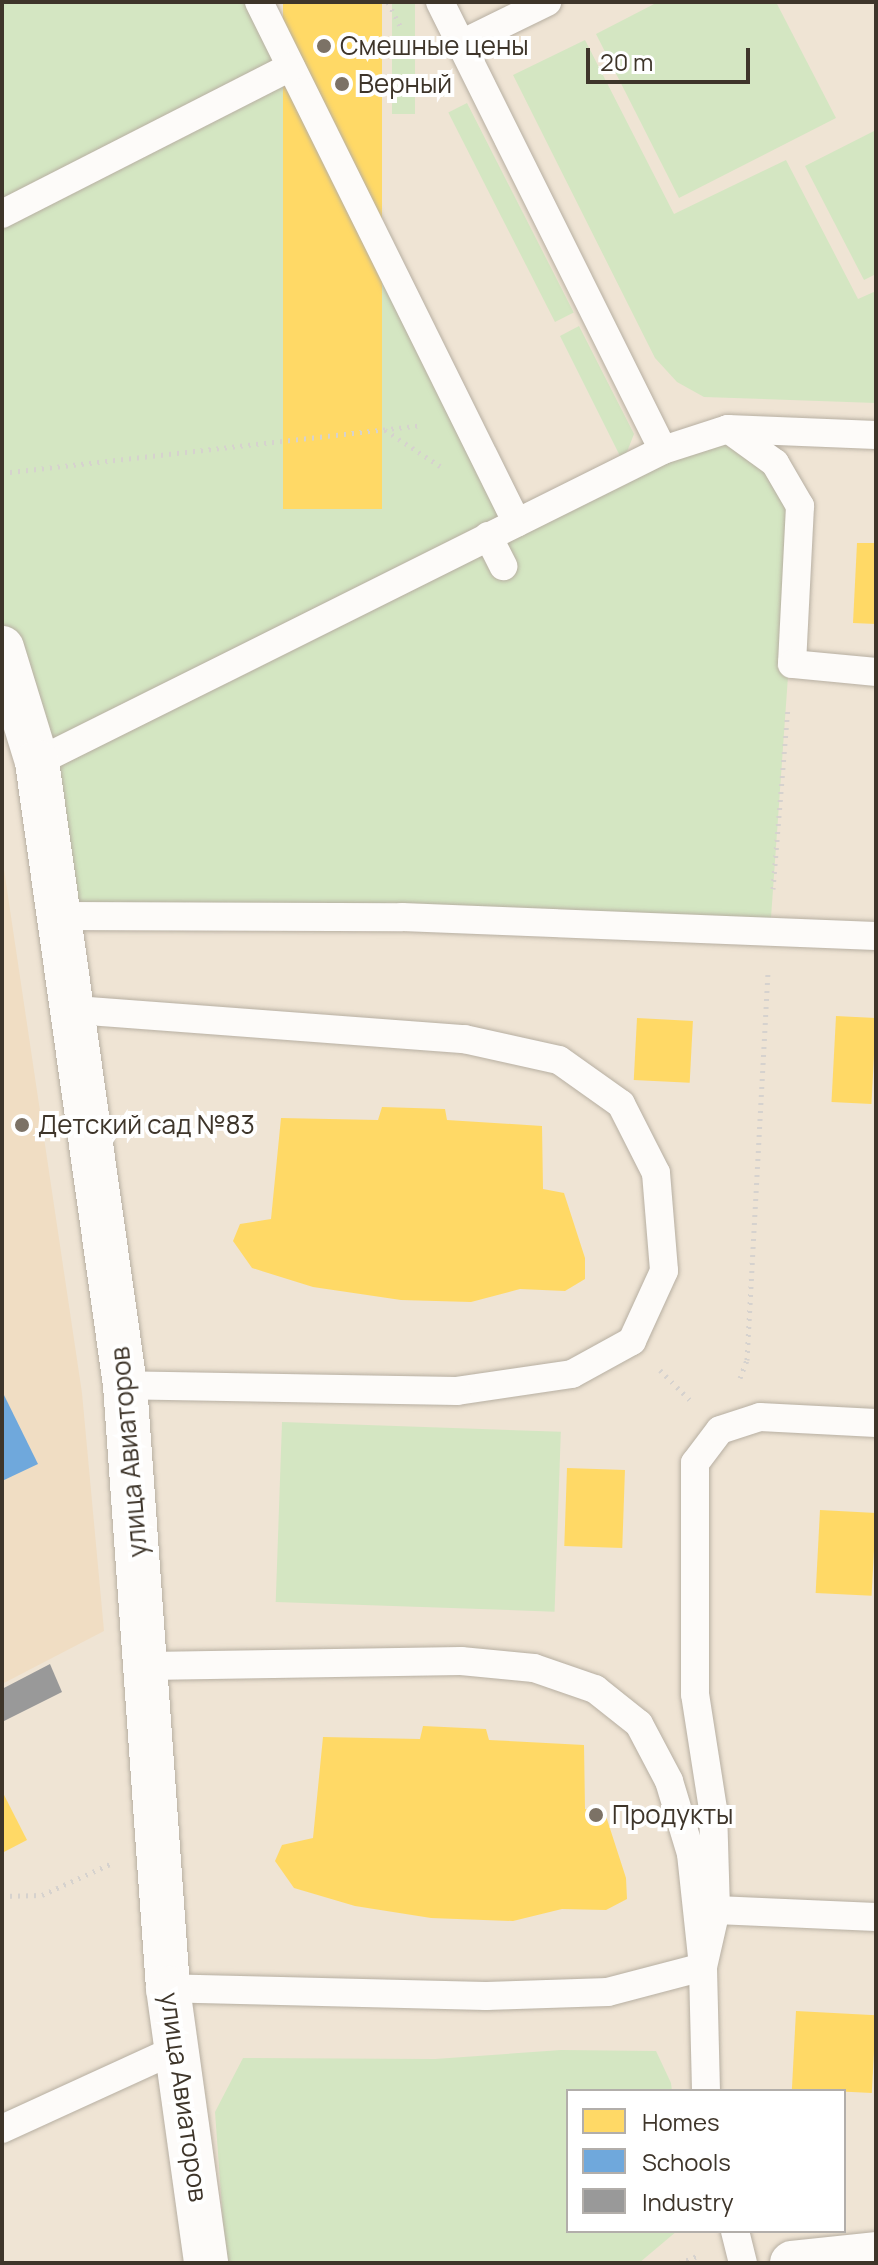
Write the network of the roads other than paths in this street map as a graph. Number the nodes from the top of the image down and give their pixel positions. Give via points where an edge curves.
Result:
1 (259, 2) edge
2 (440, 2) edge
3 (547, 2) edge
4 (461, 44) junction
5 (291, 67) junction
6 (2, 214) edge
7 (728, 429) junction
8 (876, 435) edge
9 (663, 450) junction
10 (517, 523) junction
11 (488, 536) junction
12 (503, 566) dead end
13 (2, 648) edge
14 (876, 672) edge
15 (37, 762) junction
16 (62, 916) junction
17 (876, 936) edge
18 (76, 1010) junction
19 (125, 1385) junction
20 (876, 1423) edge
21 (148, 1666) junction
22 (716, 1910) junction
23 (876, 1917) edge
24 (703, 1967) junction
25 (168, 1988) junction
26 (177, 2049) junction
27 (706, 2089) edge
28 (2, 2129) edge
29 (736, 2233) edge
30 (876, 2254) edge
31 (206, 2263) edge
32 (743, 2263) edge
33 (792, 2263) edge

1 - 5 lane
2 - 4 lane
3 - 4 lane
4 - 9 lane
5 - 6 lane
5 - 10 lane
7 - 8 lane
7 - 9 lane
7 - 14 lane via 775,463 800,506 792,664
9 - 10 lane
10 - 11 lane
11 - 12 lane
11 - 15 lane
13 - 15 street, улица Авиаторов
15 - 16 street, улица Авиаторов
16 - 17 lane via 402,917
16 - 18 street, улица Авиаторов
18 - 19 street, улица Авиаторов
18 - 19 lane via 464,1039 559,1060 621,1104 656,1173 664,1271 632,1341 572,1374 457,1391
19 - 21 street, улица Авиаторов
20 - 22 lane via 760,1417 720,1430 695,1463 695,1694 713,1809
21 - 24 lane via 461,1661 534,1668 595,1689 639,1724 669,1781 691,1854
21 - 25 street, улица Авиаторов
22 - 23 lane
22 - 24 lane
24 - 25 lane via 608,1992 486,1996
24 - 27 lane
25 - 26 street, улица Авиаторов
26 - 28 lane
26 - 31 street, улица Авиаторов
29 - 32 lane
30 - 33 street

